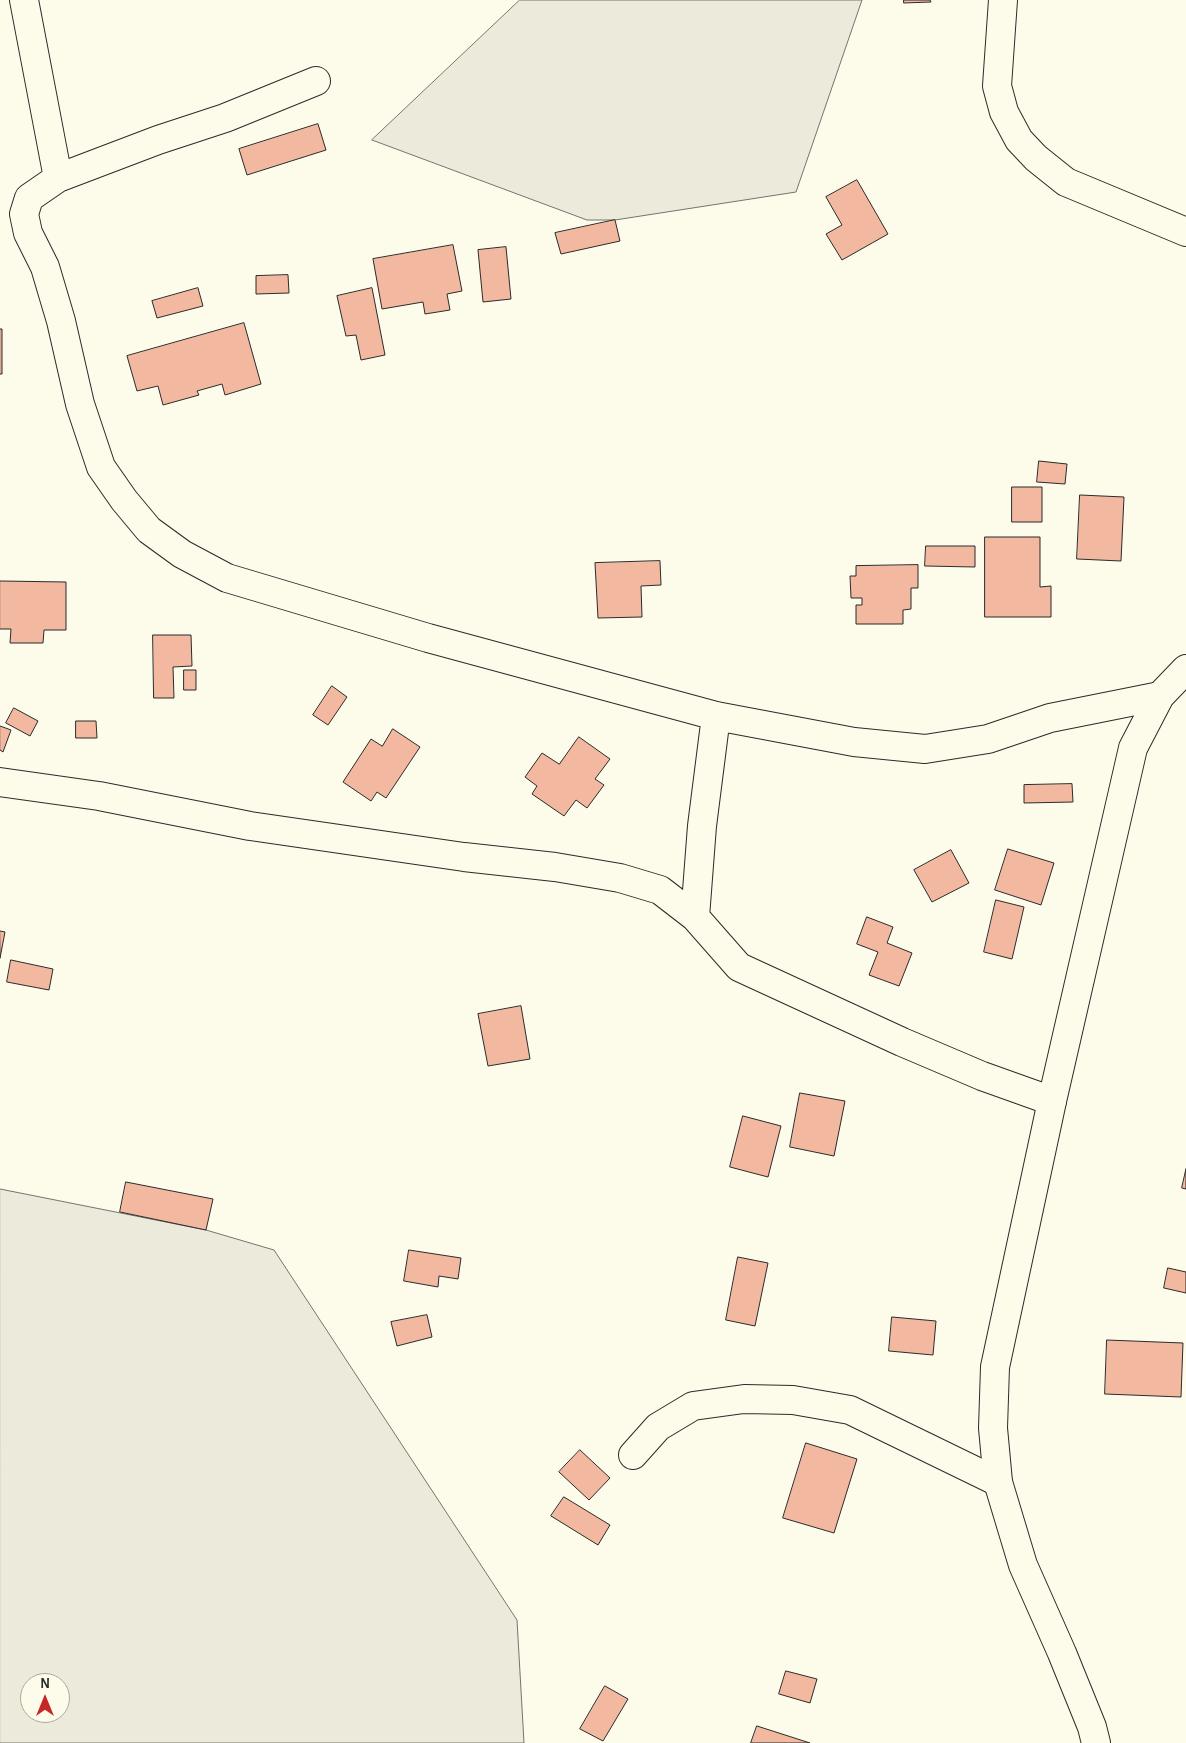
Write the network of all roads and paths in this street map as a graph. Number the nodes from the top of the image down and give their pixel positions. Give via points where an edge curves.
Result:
1 (24, 0) edge
2 (1003, 0) edge
3 (316, 81) dead end
4 (58, 178) junction
5 (1186, 232) edge
6 (1186, 669) edge
7 (1160, 696) junction
8 (716, 716) junction
9 (0, 782) edge
10 (695, 917) junction
11 (1052, 1101) junction
12 (633, 1455) dead end
13 (998, 1482) junction
14 (1096, 1743) edge

1 - 4 street
2 - 5 street via 997,86 1004,112 1019,140 1066,182
3 - 4 street via 225,118
4 - 8 street via 29,198 24,214 28,233 45,267 80,404 102,468 149,530 182,554 228,578 428,638
6 - 7 street
7 - 8 street via 1050,718 988,739 925,749 854,742
7 - 11 street via 1133,748
8 - 10 street
9 - 10 street via 99,796 250,826 620,878 660,890
10 - 11 street via 739,966 902,1042
11 - 13 street via 995,1367 993,1428
12 - 13 street via 658,1427 693,1406 744,1399 793,1400 850,1410
13 - 14 street via 1023,1564

